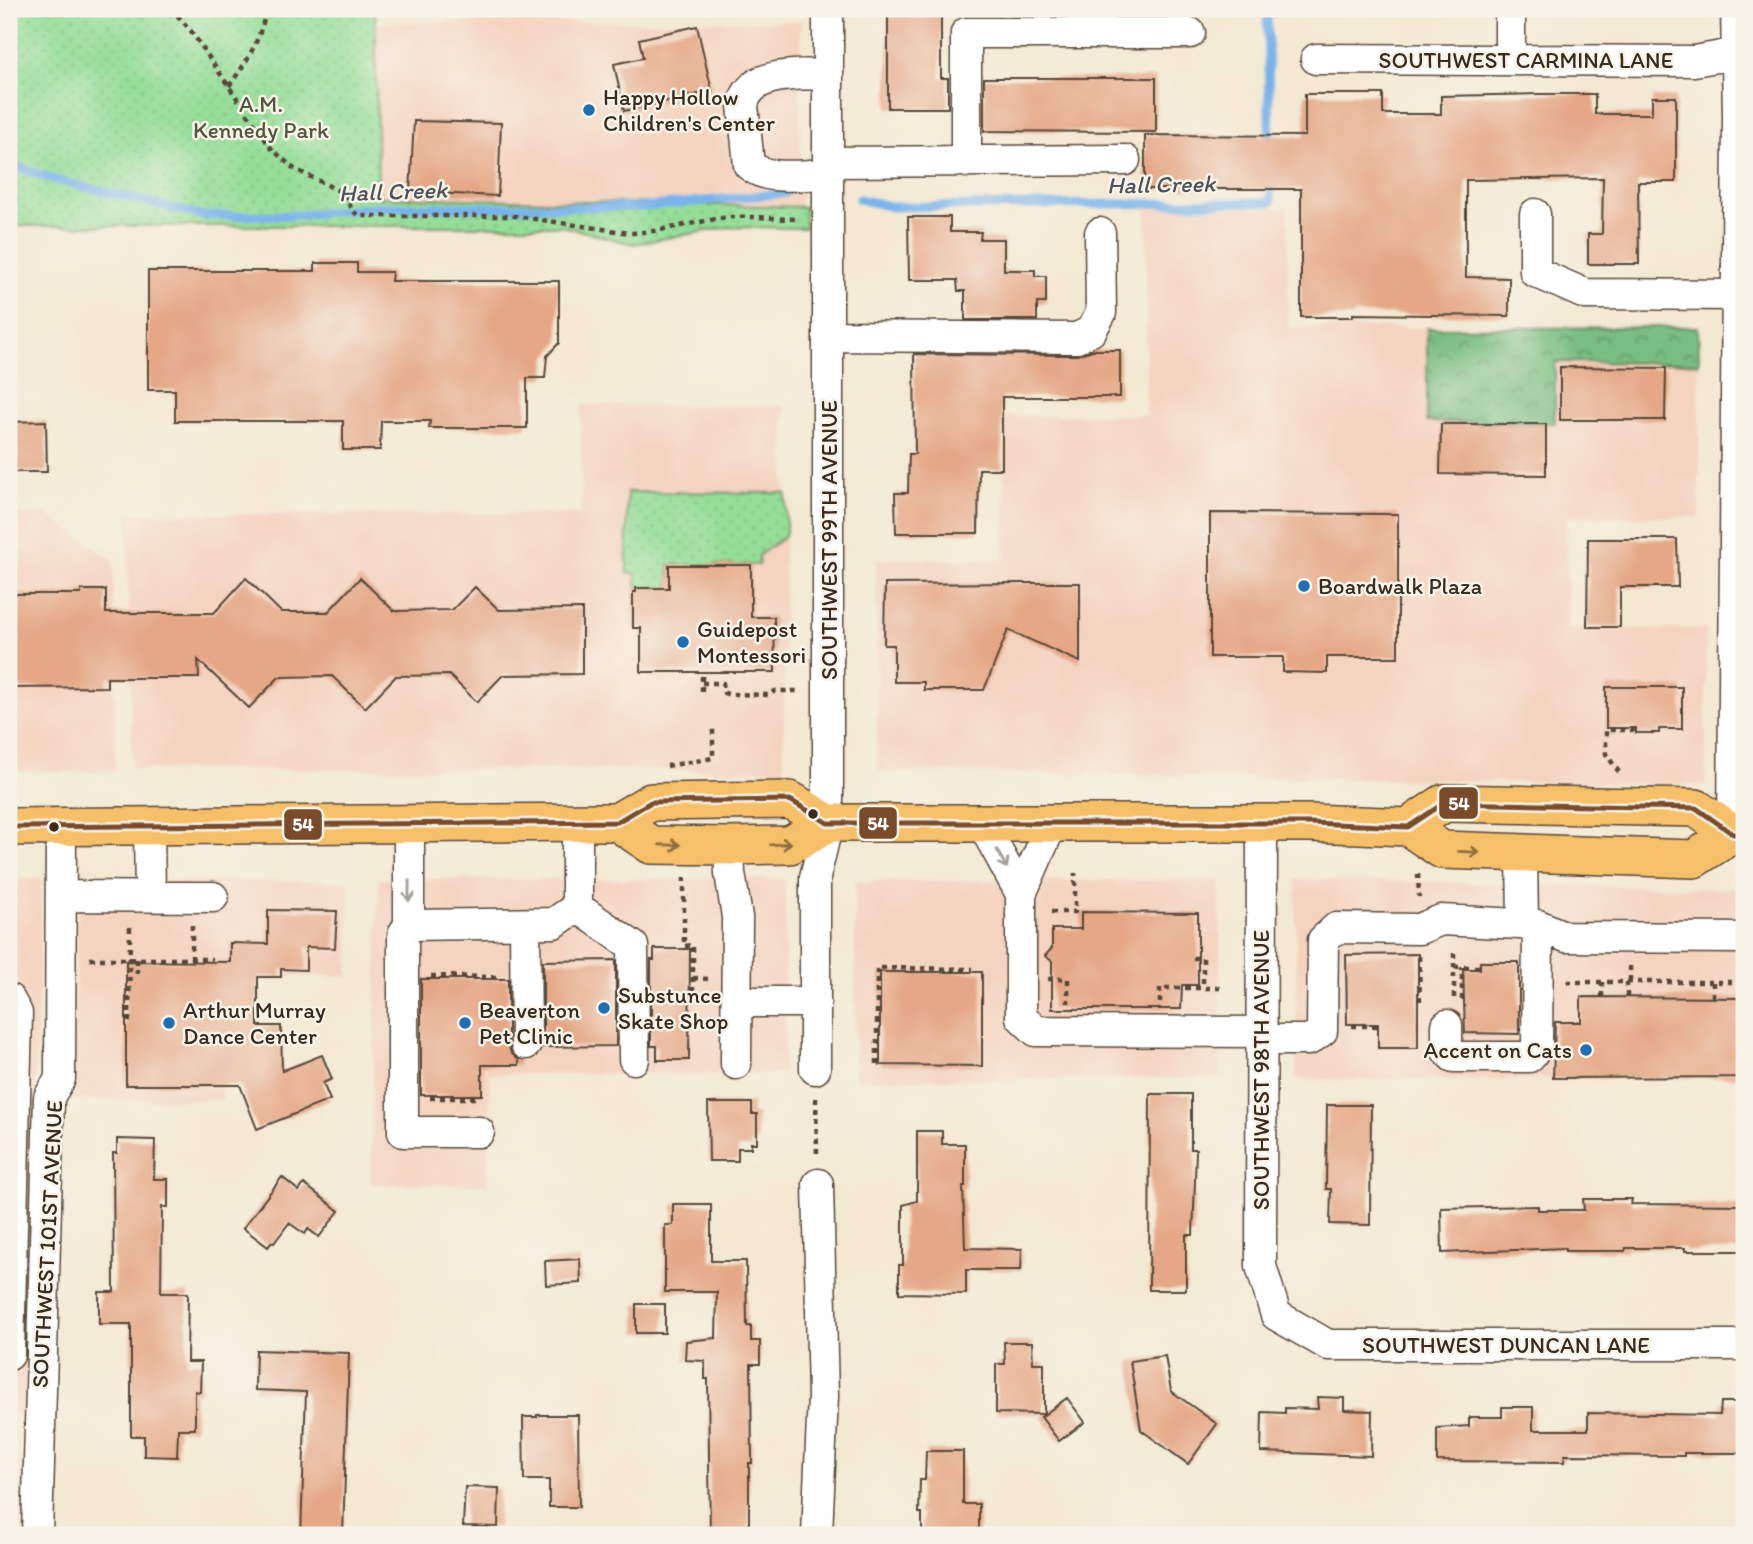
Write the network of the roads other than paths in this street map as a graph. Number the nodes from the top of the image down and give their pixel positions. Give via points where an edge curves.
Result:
1 (828, 9) edge
2 (1510, 9) edge
3 (1736, 9) edge
4 (1190, 33) dead end
5 (1740, 53) edge
6 (1316, 59) dead end
7 (1510, 60) junction
8 (828, 86) junction
9 (1741, 104) edge
10 (1125, 160) dead end
11 (966, 162) junction
12 (829, 168) junction
13 (1535, 214) dead end
14 (1741, 217) edge
15 (1100, 233) dead end
16 (1739, 306) edge
17 (829, 335) junction
18 (1740, 392) edge
19 (1740, 601) edge
20 (577, 822) junction
21 (617, 822) junction
22 (409, 823) junction
23 (828, 823) junction
24 (982, 823) junction
25 (1052, 823) junction
26 (1262, 823) junction
27 (9, 827) edge
28 (61, 827) junction
29 (149, 827) junction
30 (1408, 827) junction
31 (1739, 834) edge
32 (729, 846) junction
33 (1522, 854) junction
34 (1021, 894) junction
35 (61, 896) junction
36 (213, 897) dead end
37 (140, 906) junction
38 (577, 907) junction
39 (525, 924) junction
40 (1530, 924) junction
41 (409, 925) junction
42 (1744, 938) edge
43 (9, 999) edge
44 (737, 1002) junction
45 (815, 1002) junction
46 (1452, 1010) road end
47 (1261, 1036) junction
48 (526, 1044) dead end
49 (634, 1059) dead end
50 (736, 1064) dead end
51 (815, 1069) road end
52 (479, 1132) dead end
53 (818, 1184) road end
54 (1276, 1315) joint
55 (1744, 1345) edge
56 (9, 1355) edge
57 (37, 1535) edge
58 (817, 1535) edge

1 - 8 street, SOUTHWEST 99TH AVENUE
2 - 7 street
3 - 5 street
4 - 11 street via 966,33
5 - 7 street, SOUTHWEST CARMINA LANE via 1694,61
5 - 9 street
6 - 7 street, SOUTHWEST CARMINA LANE
8 - 12 street, SOUTHWEST 99TH AVENUE
8 - 12 street via 791,75 762,81 751,87 743,106 749,164 755,170 772,175
9 - 14 street
10 - 11 street
11 - 12 street
12 - 17 street, SOUTHWEST 99TH AVENUE
13 - 16 street via 1535,272 1585,294
14 - 16 street
15 - 17 street via 1101,313 1091,331 1077,338
16 - 18 street
17 - 23 street, SOUTHWEST 99TH AVENUE
18 - 19 street
19 - 31 street
20 - 21 main road
20 - 22 main road
20 - 38 street
21 - 23 main road via 651,802 790,800
21 -> 32 main road via 651,845
22 - 29 main road
22 -> 41 street
23 - 24 main road
32 -> 23 main road via 790,845
23 - 45 street, SOUTHWEST 99TH AVENUE via 815,877
24 - 25 main road
24 -> 34 street
25 - 26 main road
25 - 34 street
26 - 30 main road
26 - 47 street, SOUTHWEST 98TH AVENUE
27 - 28 main road
28 - 29 main road
28 - 35 street, SOUTHWEST 101ST AVENUE
29 - 37 street
30 - 31 main road via 1444,803 1696,808
30 -> 33 main road via 1442,850
31 - 33 main road via 1694,859
32 - 44 street via 737,917
33 - 40 street
34 - 47 street via 1021,1017 1036,1031
35 - 37 street
35 - 57 street, SOUTHWEST 101ST AVENUE via 60,1079 49,1097
36 - 37 street
38 - 39 street via 554,923
38 - 49 street via 633,946
39 - 41 street
39 - 48 street
40 - 42 street via 1566,937
40 - 46 street via 1537,1048 1529,1057 1453,1057 1447,1051
40 - 47 street via 1441,920 1419,929 1336,928 1323,940 1322,1031 1309,1040
41 - 52 street via 403,934 410,1088 402,1132
43 - 56 street via 17,1013
44 - 45 street
44 - 50 street
45 - 51 street, SOUTHWEST 99TH AVENUE
47 - 54 street, SOUTHWEST 98TH AVENUE via 1261,1266
53 - 58 street via 823,1396
54 - 55 street, SOUTHWEST DUNCAN LANE via 1328,1345

